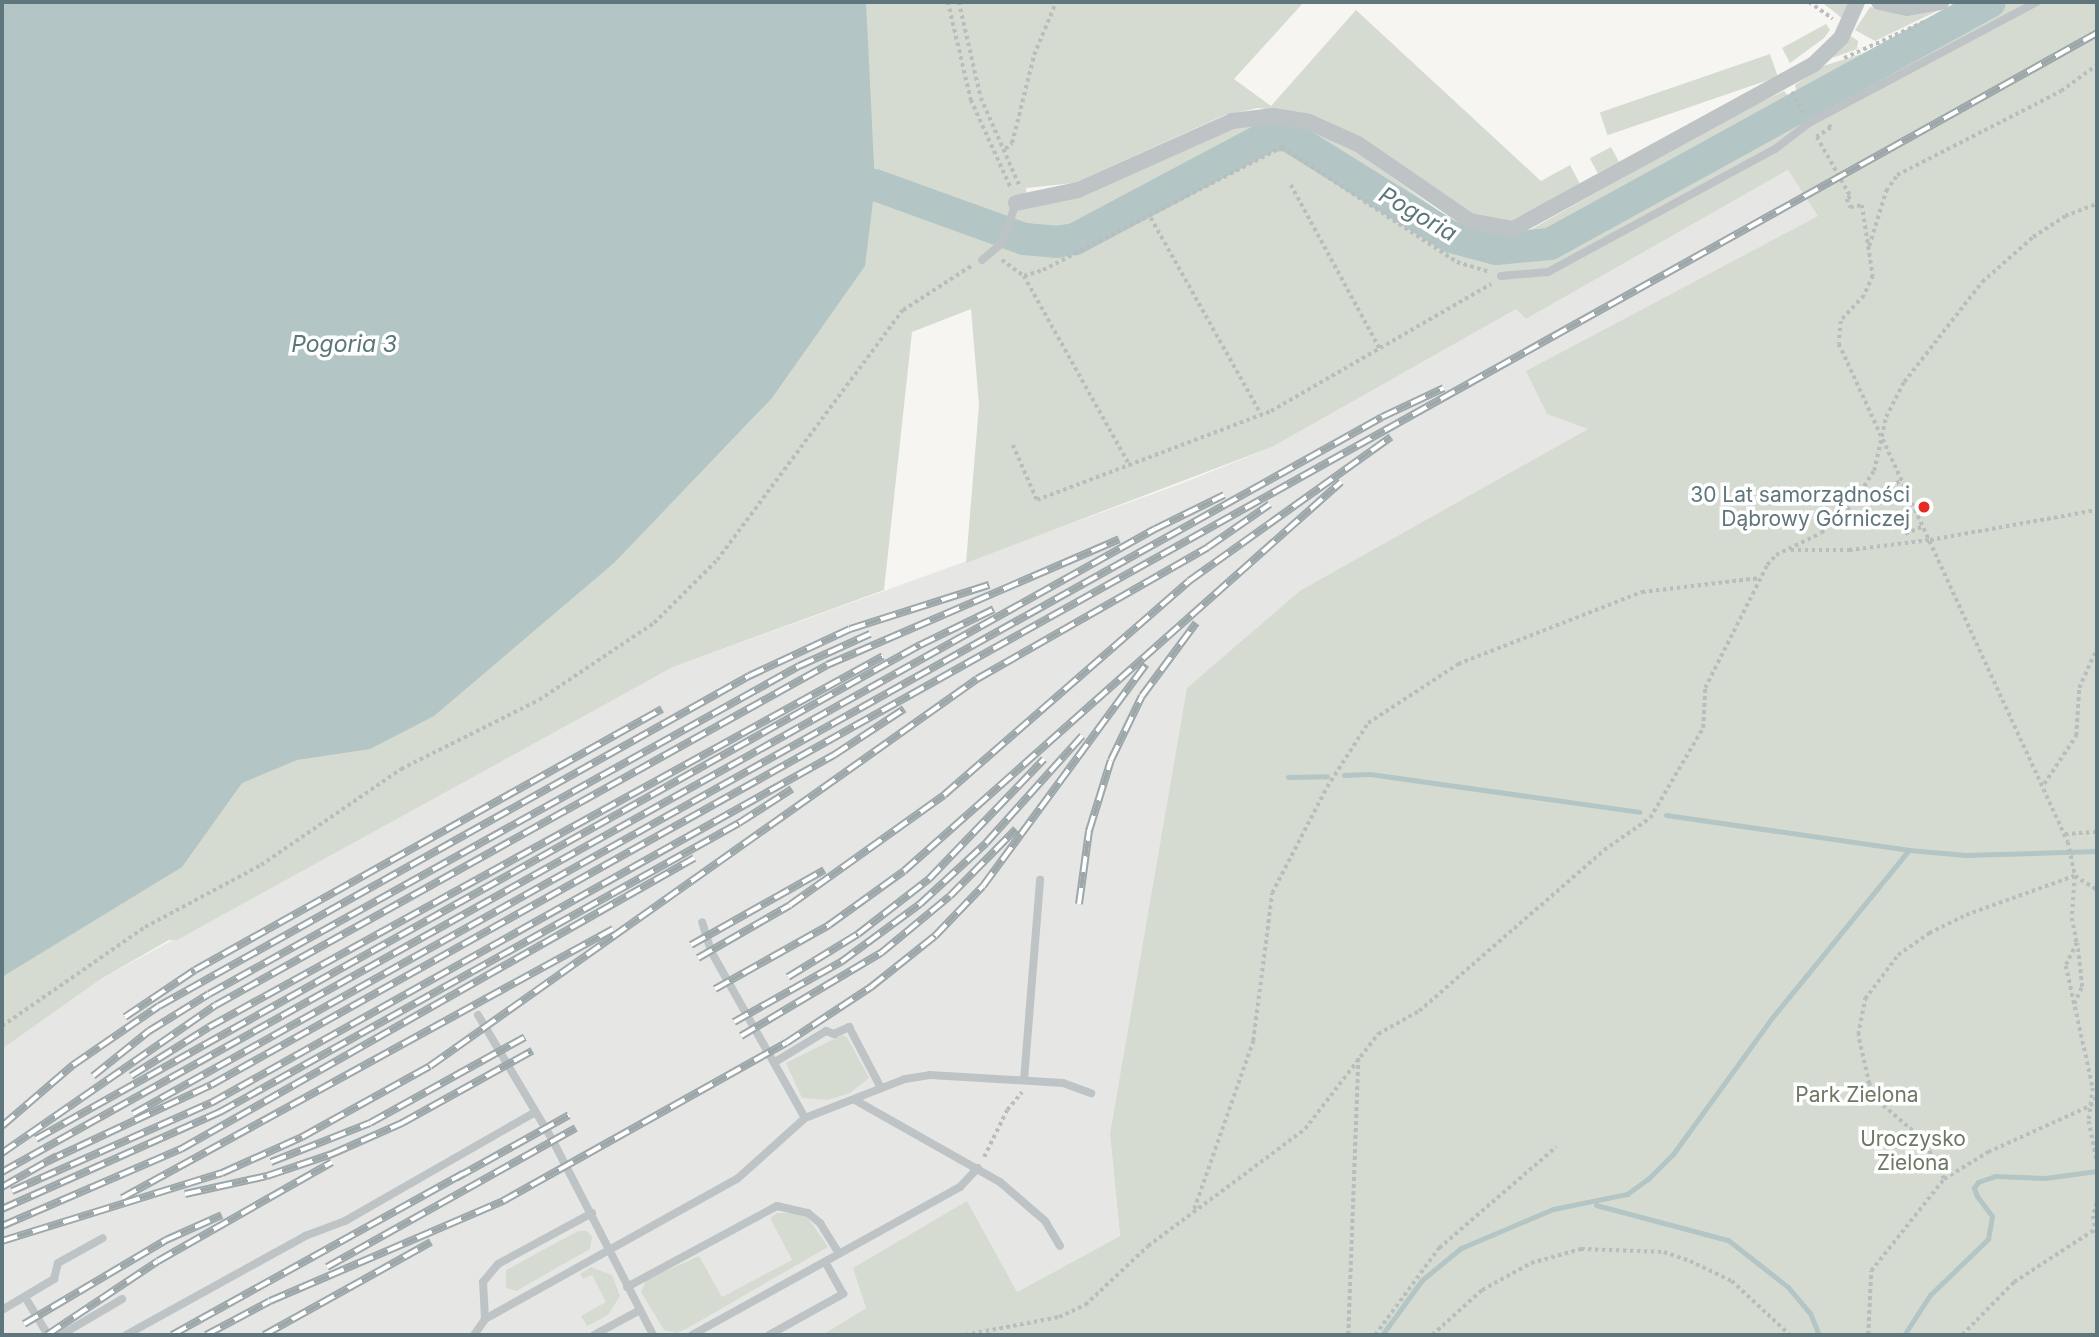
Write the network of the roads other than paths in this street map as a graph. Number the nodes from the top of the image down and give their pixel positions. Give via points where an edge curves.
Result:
1 (1857, 2) edge
2 (1879, 2) edge
3 (2037, 2) edge
4 (1934, 9) edge
5 (1013, 209) joint
6 (982, 260) road end
7 (1502, 276) road end
8 (1040, 880) dead end
9 (702, 922) dead end
10 (478, 1015) dead end
11 (775, 1062) junction
12 (1024, 1080) junction
13 (881, 1088) junction
14 (1091, 1093) dead end
15 (855, 1100) junction
16 (535, 1112) junction
17 (805, 1118) junction
18 (978, 1168) junction
19 (592, 1213) junction
20 (103, 1238) dead end
21 (1060, 1246) dead end
22 (607, 1251) junction
23 (838, 1254) junction
24 (825, 1262) junction
25 (627, 1287) junction
26 (25, 1297) junction
27 (122, 1299) dead end
28 (2, 1310) edge
29 (640, 1310) junction
30 (485, 1319) junction
31 (48, 1335) edge
32 (61, 1335) edge
33 (126, 1335) edge
34 (474, 1335) edge
35 (594, 1335) edge
36 (653, 1335) edge
37 (692, 1335) edge
38 (769, 1335) edge

1 - 5 street via 1841,38 1814,64 1513,229 1470,221 1357,144 1309,122 1273,116 1232,121 1078,190
2 - 4 street
3 - 7 lane via 1807,120 1775,149 1548,272
5 - 6 lane via 1002,243
8 - 12 lane
9 - 11 lane via 711,951
10 - 16 lane
11 - 13 lane via 826,1031 834,1034 849,1027
11 - 17 lane
12 - 13 lane via 930,1074
12 - 14 lane via 1063,1083
13 - 15 lane
15 - 17 lane
15 - 18 lane
16 - 19 lane
16 - 33 lane via 345,1222 305,1236
17 - 22 lane via 737,1179
18 - 21 lane via 1045,1221
18 - 23 lane via 960,1187
19 - 22 lane
19 - 30 lane via 498,1264 483,1282
20 - 26 lane via 58,1263 54,1279
22 - 25 lane
22 - 30 lane
23 - 24 lane
23 - 25 lane via 820,1223 808,1213 776,1206
24 - 37 lane
24 - 38 lane via 843,1294
25 - 29 lane
26 - 28 lane
26 - 31 lane
27 - 32 lane
29 - 35 lane
29 - 36 lane
30 - 34 lane

